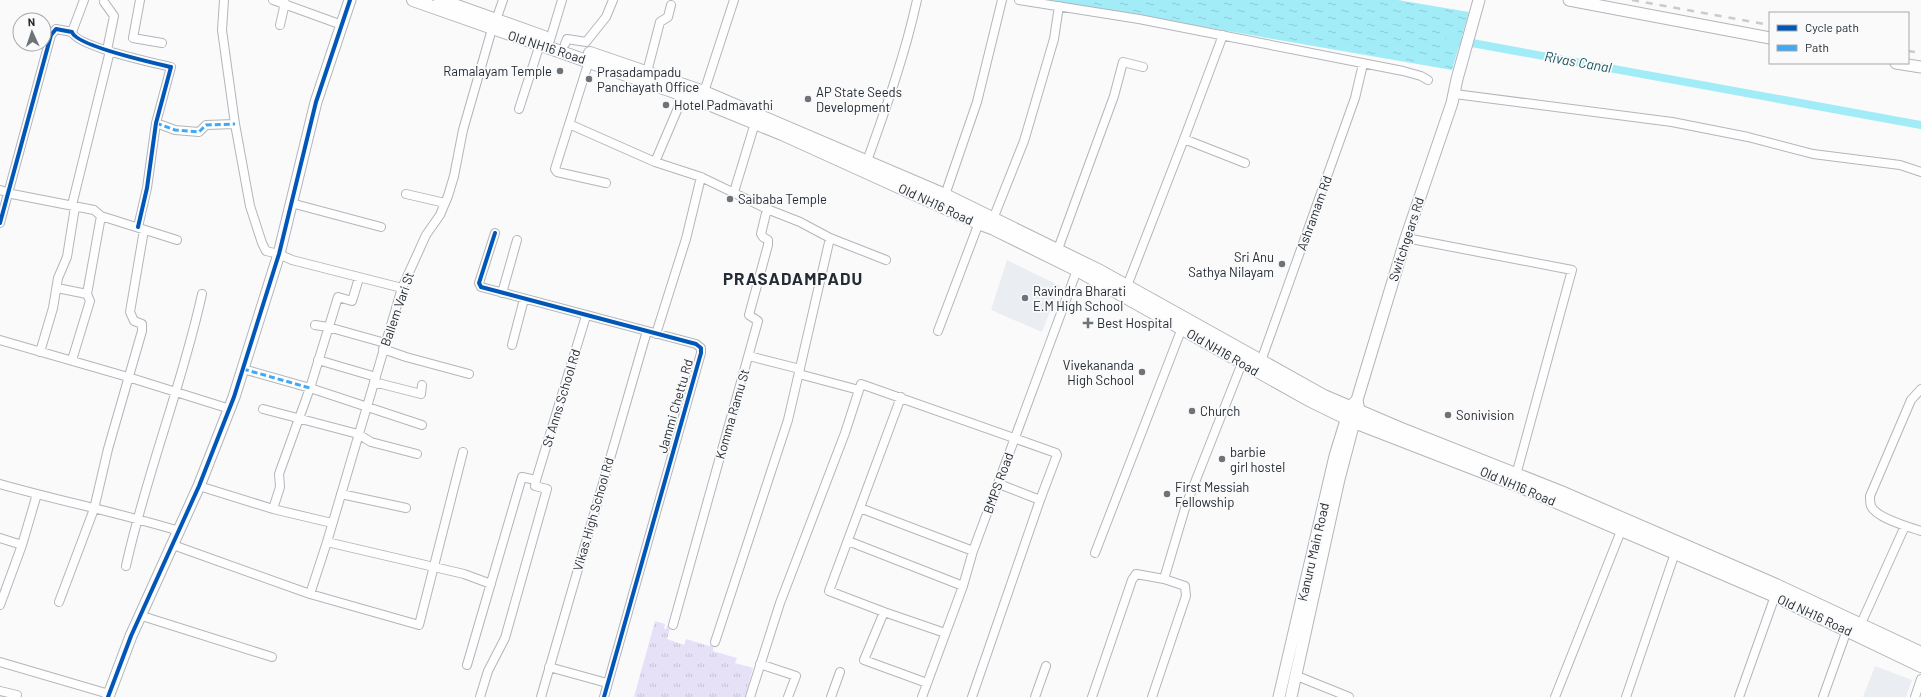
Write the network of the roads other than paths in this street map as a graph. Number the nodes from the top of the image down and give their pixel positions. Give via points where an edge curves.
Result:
1 (84, 0) edge
2 (140, 0) edge
3 (224, 0) edge
4 (273, 0) edge
5 (350, 0) edge
6 (413, 0) edge
7 (440, 0) edge
8 (503, 0) edge
9 (562, 0) edge
10 (613, 0) edge
11 (734, 0) edge
12 (917, 0) edge
13 (1002, 0) edge
14 (1019, 0) edge
15 (1479, 0) edge
16 (1569, 0) edge
17 (104, 2) dead end
18 (285, 3) junction
19 (671, 5) dead end
20 (1059, 6) junction
21 (494, 24) junction
22 (280, 25) dead end
23 (342, 25) junction
24 (72, 32) junction
25 (1222, 35) junction
26 (1769, 38) edge
27 (162, 42) dead end
28 (545, 42) junction
29 (565, 44) junction
30 (109, 51) junction
31 (589, 61) junction
32 (1363, 64) junction
33 (1902, 64) edge
34 (1143, 67) dead end
35 (1921, 67) edge
36 (647, 72) junction
37 (1428, 80) dead end
38 (704, 92) junction
39 (684, 94) junction
40 (1455, 94) junction
41 (519, 109) dead end
42 (156, 123) junction
43 (755, 123) junction
44 (235, 124) junction
45 (568, 124) junction
46 (1184, 139) junction
47 (867, 161) junction
48 (655, 162) junction
49 (1245, 163) dead end
50 (1921, 172) edge
51 (701, 177) junction
52 (606, 183) dead end
53 (4, 191) edge
54 (734, 192) junction
55 (406, 194) dead end
56 (945, 195) junction
57 (291, 202) junction
58 (445, 203) junction
59 (74, 206) junction
60 (767, 209) junction
61 (101, 216) junction
62 (985, 219) junction
63 (0, 224) edge
64 (381, 227) dead end
65 (141, 228) junction
66 (495, 234) dead end
67 (830, 238) junction
68 (1406, 238) junction
69 (177, 240) dead end
70 (517, 240) dead end
71 (1058, 249) junction
72 (280, 254) junction
73 (886, 260) dead end
74 (1076, 270) junction
75 (359, 278) junction
76 (1127, 286) junction
77 (58, 288) junction
78 (402, 288) junction
79 (502, 293) junction
80 (87, 294) junction
81 (202, 294) dead end
82 (524, 299) junction
83 (586, 316) junction
84 (315, 325) dead end
85 (328, 327) junction
86 (1182, 328) junction
87 (647, 331) junction
88 (938, 331) dead end
89 (656, 334) junction
90 (0, 340) edge
91 (512, 344) dead end
92 (384, 346) junction
93 (40, 352) junction
94 (749, 356) junction
95 (72, 360) junction
96 (318, 360) junction
97 (1261, 361) junction
98 (1242, 363) junction
99 (244, 369) junction
100 (799, 371) junction
101 (469, 374) dead end
102 (128, 377) junction
103 (375, 380) junction
104 (422, 385) dead end
105 (310, 388) junction
106 (1921, 389) edge
107 (859, 390) junction
108 (175, 393) junction
109 (901, 397) junction
110 (366, 406) junction
111 (230, 409) junction
112 (263, 409) dead end
113 (1353, 412) junction
114 (300, 418) junction
115 (422, 425) dead end
116 (358, 434) junction
117 (1014, 440) junction
118 (463, 452) dead end
119 (417, 454) dead end
120 (1516, 475) junction
121 (536, 480) junction
122 (0, 484) edge
123 (999, 484) junction
124 (199, 486) junction
125 (37, 494) junction
126 (341, 494) junction
127 (1040, 500) junction
128 (406, 508) dead end
129 (860, 508) junction
130 (94, 509) junction
131 (273, 509) junction
132 (136, 518) junction
133 (332, 524) junction
134 (1905, 526) junction
135 (179, 531) junction
136 (1621, 531) junction
137 (1921, 531) edge
138 (0, 538) edge
139 (848, 541) junction
140 (327, 542) junction
141 (22, 545) junction
142 (173, 545) junction
143 (973, 551) junction
144 (1095, 553) dead end
145 (1674, 554) junction
146 (126, 566) dead end
147 (434, 567) junction
148 (1164, 579) junction
149 (491, 584) junction
150 (963, 586) junction
151 (310, 594) junction
152 (1775, 596) junction
153 (59, 602) dead end
154 (0, 603) edge
155 (884, 612) junction
156 (142, 616) junction
157 (673, 625) dead end
158 (1854, 630) junction
159 (945, 633) junction
160 (715, 642) dead end
161 (1921, 653) edge
162 (272, 657) dead end
163 (0, 662) edge
164 (760, 664) junction
165 (467, 665) dead end
166 (1046, 666) dead end
167 (1921, 666) edge
168 (549, 667) junction
169 (840, 672) dead end
170 (1297, 676) junction
171 (1921, 679) edge
172 (607, 683) junction
173 (927, 683) junction
174 (0, 691) edge
175 (17, 695) dead end
176 (108, 695) edge
177 (480, 697) edge
178 (541, 697) edge
179 (604, 697) edge
180 (750, 697) edge
181 (788, 697) edge
182 (831, 697) edge
183 (922, 697) edge
184 (972, 697) edge
185 (1035, 697) edge
186 (1092, 697) edge
187 (1152, 697) edge
188 (1279, 697) edge
189 (1291, 697) edge
190 (1349, 697) edge
191 (1556, 697) edge
192 (1626, 697) edge
193 (1739, 697) edge
194 (1823, 697) edge
195 (1915, 697) edge

1 - 24 street
2 - 27 street via 133,38
3 - 44 street via 222,30
4 - 18 street
5 - 23 street
6 - 21 main road, Old NH16 Road
7 - 21 main road, Old NH16 Road
8 - 21 street, Ballem Vari St
9 - 28 street
10 - 29 street via 606,17 586,42 567,39
11 - 38 street
12 - 47 street via 894,86
13 - 56 street via 977,102
14 - 20 street
15 - 40 street, Switchgears Rd
16 - 26 street
17 - 30 street via 114,16
18 - 22 street
18 - 23 street
19 - 36 street via 668,17 660,22
20 - 25 street
20 - 62 street via 1054,39 1024,141
21 - 28 main road, Old NH16 Road
21 - 58 street, Ballem Vari St
23 - 57 street via 316,102
24 - 30 street via 80,41
24 - 53 street via 56,29 51,35
25 - 32 street
25 - 46 street
28 - 29 main road, Old NH16 Road
28 - 31 main road, Old NH16 Road
28 - 41 street
29 - 36 main road, Old NH16 Road
30 - 42 street via 171,67
30 - 59 street
31 - 39 main road, Old NH16 Road
31 - 45 street
32 - 37 street via 1403,71
32 - 97 street, Ashramam Rd via 1355,98
33 - 35 street
34 - 71 street via 1123,62 1114,96
36 - 38 main road, Old NH16 Road
38 - 47 main road, Old NH16 Road
39 - 43 main road, Old NH16 Road
39 - 48 street
40 - 50 street via 1672,122 1748,137 1813,154 1893,164
40 - 68 street, Switchgears Rd
42 - 44 street via 175,130 199,132 206,125
42 - 65 street
43 - 54 street
43 - 62 main road, Old NH16 Road
44 - 72 street via 245,184 262,243 266,251
45 - 48 street
45 - 52 street via 555,169 574,177
46 - 49 street
46 - 76 street
47 - 56 main road, Old NH16 Road
48 - 51 street
51 - 54 street
51 - 89 street via 686,239
53 - 59 street
53 - 63 street
54 - 60 street
55 - 58 street
56 - 62 main road, Old NH16 Road
57 - 64 street
57 - 72 street
58 - 78 street, Ballem Vari St via 426,235
59 - 61 street via 94,210
59 - 77 street via 67,257 58,278
60 - 67 street
60 - 94 street, Komma Ramu St via 762,234 768,240 768,244 749,315 758,321
61 - 65 street
61 - 80 street
62 - 71 main road, Old NH16 Road
62 - 74 main road, Old NH16 Road via 994,229
62 - 88 street
65 - 69 street
65 - 102 street via 130,312 134,321 142,324 142,331
66 - 79 street, Jammi Chettu Rd via 480,283 481,287
67 - 73 street
67 - 100 street
68 - 113 street, Switchgears Rd
68 - 120 street via 1572,270
70 - 79 street
71 - 76 main road, Old NH16 Road
72 - 75 street via 292,260
72 - 99 street
74 - 86 main road, Old NH16 Road
74 - 117 street, BMPS Road
75 - 78 street
75 - 85 street via 352,300 338,297
76 - 97 main road, Old NH16 Road
77 - 80 street
77 - 93 street
78 - 92 street, Ballem Vari St
79 - 82 street, Jammi Chettu Rd
80 - 95 street via 90,301
81 - 108 street
82 - 83 street, Jammi Chettu Rd
82 - 91 street
83 - 87 street, Jammi Chettu Rd
83 - 121 street, St Anns School Rd
84 - 85 street
85 - 92 street
85 - 96 street
86 - 98 main road, Old NH16 Road
86 - 144 street
87 - 89 street, Jammi Chettu Rd
87 - 168 street, Vikas High School Rd
89 - 172 street, Jammi Chettu Rd via 696,344 701,348 701,353
90 - 93 street
92 - 101 street via 406,357
92 - 103 street, Ballem Vari St
93 - 95 street
94 - 100 street
94 - 157 street, Komma Ramu St
95 - 102 street
96 - 103 street
96 - 105 street
97 - 113 main road, Old NH16 Road
98 - 113 main road, Old NH16 Road via 1309,400
98 - 148 street via 1186,505
99 - 105 street
99 - 111 street
100 - 107 street
100 - 160 street via 786,427
102 - 108 street
102 - 130 street
103 - 104 street via 421,394
103 - 110 street, Ballem Vari St
105 - 110 street
105 - 114 street
106 - 134 street via 1911,400 1870,496 1870,505 1876,513
107 - 109 street via 861,384
107 - 164 street
108 - 111 street
108 - 132 street
109 - 117 street
109 - 129 street
110 - 115 street
110 - 116 street, Ballem Vari St
111 - 124 street
112 - 114 street
113 - 120 main road, Old NH16 Road
113 - 136 main road, Old NH16 Road
113 - 170 street, Kanuru Main Road
113 - 188 street, Kanuru Main Road via 1328,482
114 - 116 street
114 - 131 street via 279,474 280,487
116 - 119 street via 371,442
116 - 126 street, Ballem Vari St
117 - 123 street, BMPS Road
117 - 127 street via 1057,455
118 - 147 street
120 - 158 main road, Old NH16 Road via 1776,585
121 - 149 street via 522,477
121 - 177 street via 535,486 547,489 505,638 488,671
122 - 125 street
123 - 127 street
123 - 143 street, BMPS Road
124 - 131 street
124 - 135 street
125 - 130 street
125 - 141 street
126 - 128 street
126 - 133 street, Ballem Vari St
127 - 184 street
129 - 139 street
129 - 143 street
130 - 132 street
130 - 153 street
131 - 133 street
132 - 135 street
132 - 146 street
133 - 140 street, Ballem Vari St
134 - 137 street
134 - 158 street
135 - 142 street
136 - 145 main road, Old NH16 Road
136 - 191 street
138 - 141 street
139 - 150 street
139 - 155 street via 830,591
140 - 147 street
140 - 151 street, Ballem Vari St
141 - 154 street
142 - 151 street
142 - 156 street
143 - 150 street, BMPS Road
145 - 152 main road, Old NH16 Road
145 - 192 street
147 - 149 street
147 - 151 street via 419,624
148 - 186 street via 1141,573 1136,574 1132,580
148 - 187 street via 1185,586 1186,596
149 - 165 street
150 - 159 street, BMPS Road
152 - 158 main road, Old NH16 Road
152 - 193 street
155 - 159 street
155 - 173 street via 864,660
156 - 162 street
156 - 176 street via 131,636
158 - 161 main road, Old NH16 Road
158 - 167 main road, Old NH16 Road
158 - 194 street
159 - 173 street, BMPS Road
163 - 176 street
164 - 180 street
164 - 181 street via 796,676
166 - 185 street
168 - 172 street
168 - 178 street, Vikas High School Rd
169 - 182 street
170 - 189 street, Kanuru Main Road
170 - 190 street
171 - 195 street
172 - 179 street, Jammi Chettu Rd
173 - 183 street, BMPS Road
174 - 175 street

